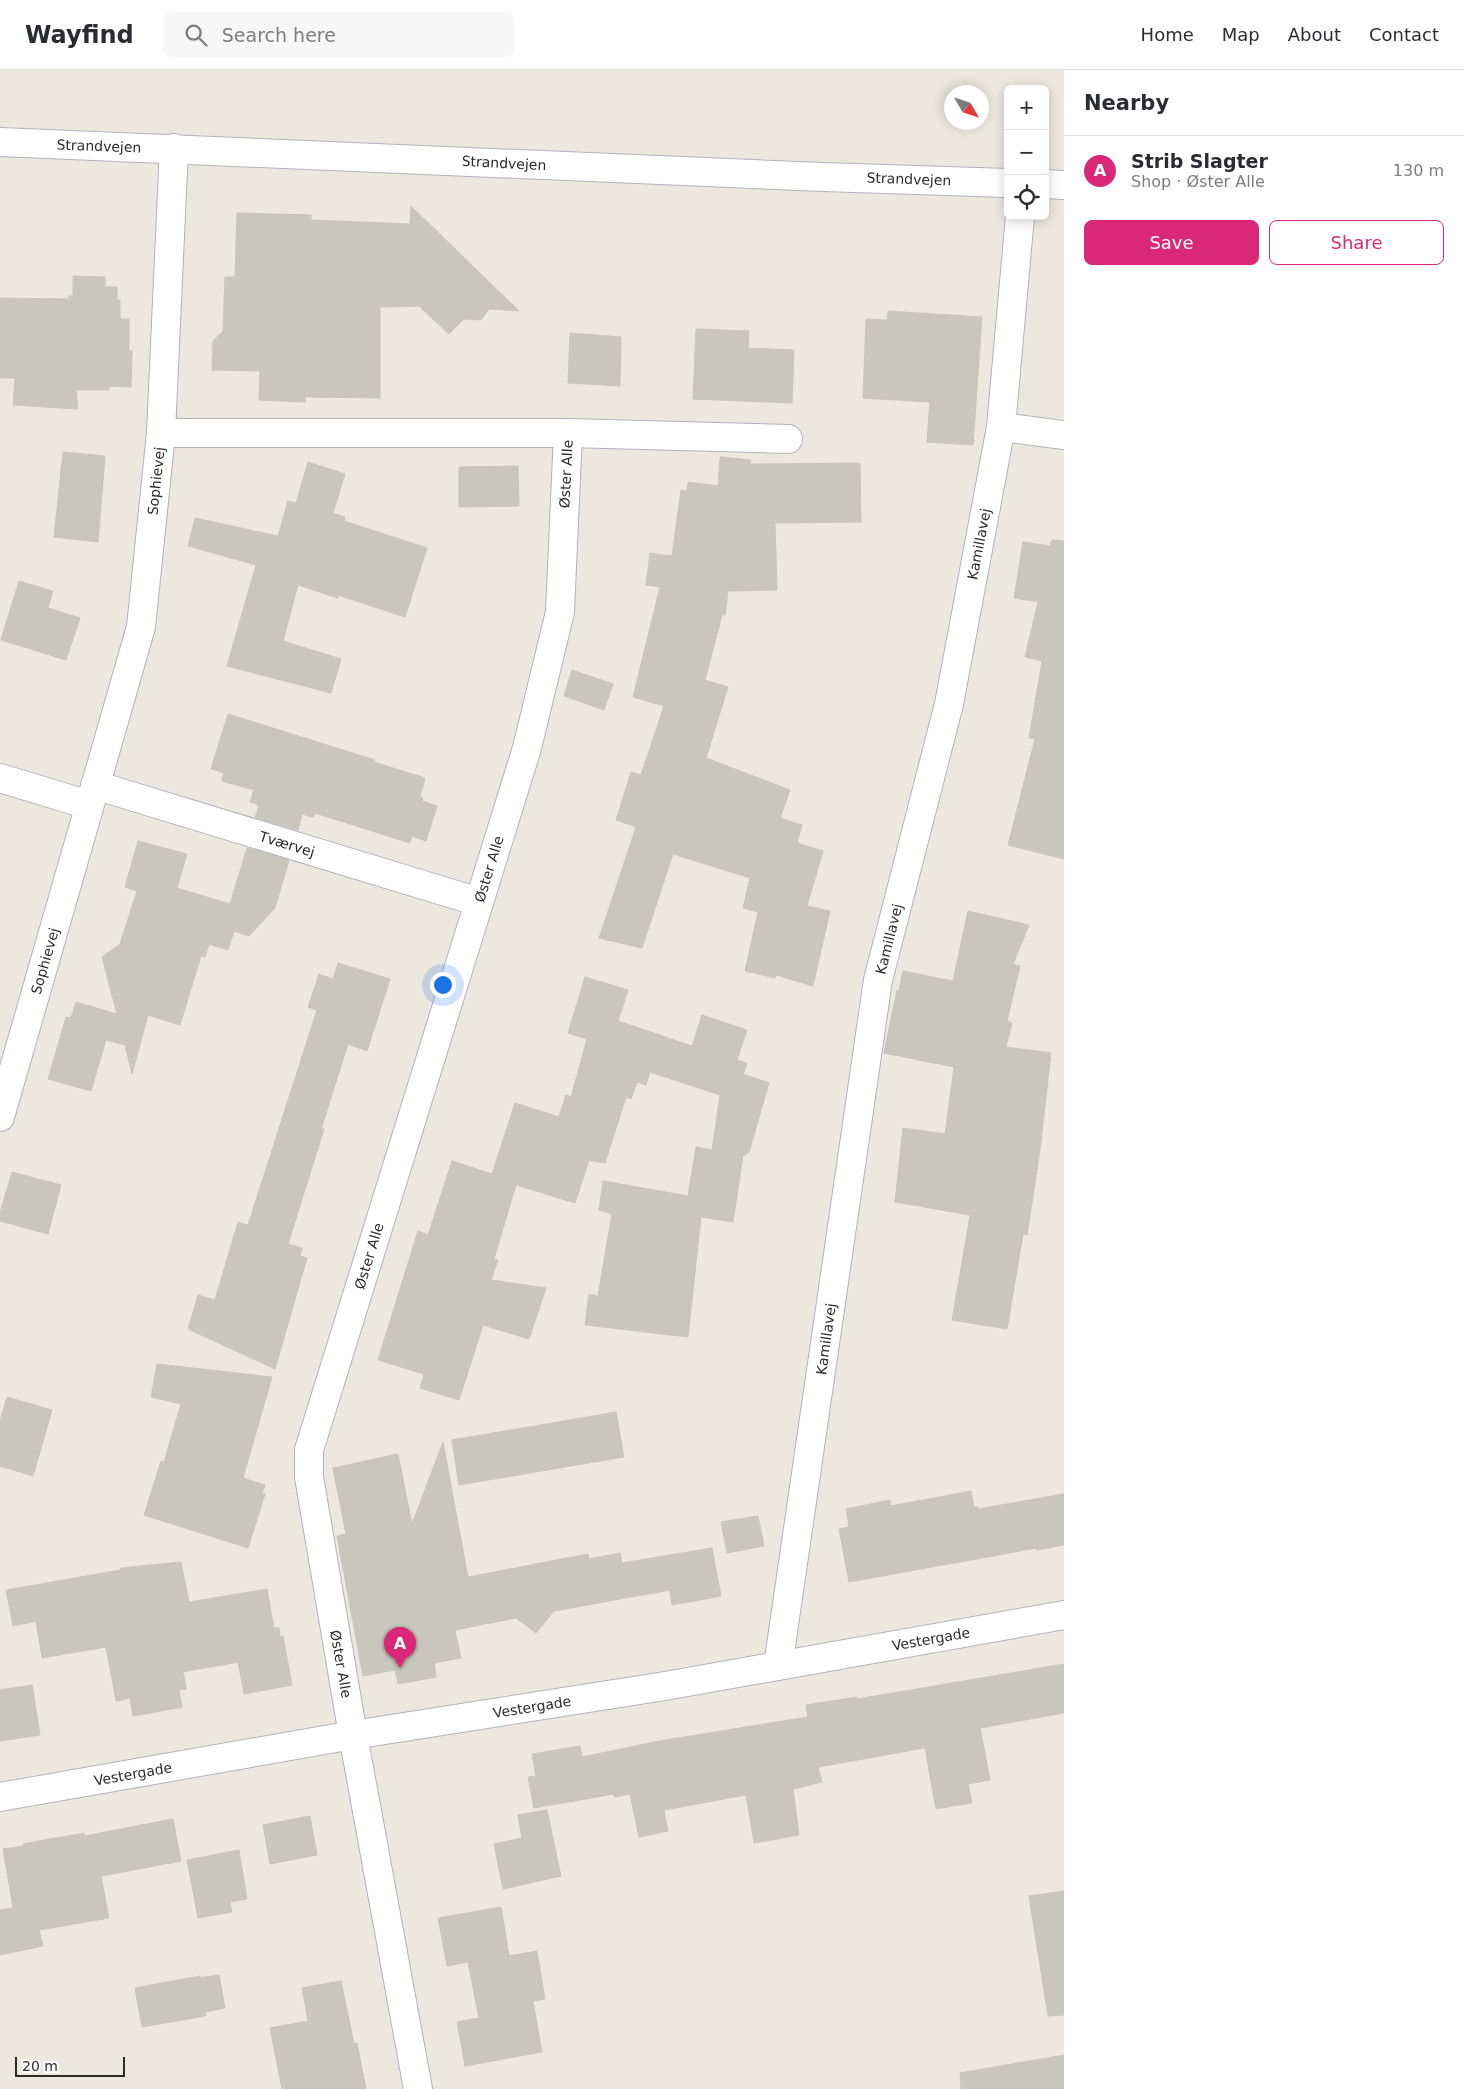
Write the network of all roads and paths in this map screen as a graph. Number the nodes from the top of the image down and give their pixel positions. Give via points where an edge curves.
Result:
1 (0, 142) edge
2 (174, 148) junction
3 (1004, 183) edge
4 (1049, 184) edge
5 (1064, 185) edge
6 (1020, 220) edge
7 (1001, 427) junction
8 (161, 432) junction
9 (568, 432) junction
10 (1064, 435) edge
11 (788, 439) dead end
12 (0, 778) edge
13 (92, 795) junction
14 (479, 902) junction
15 (0, 1117) edge
16 (1064, 1615) edge
17 (778, 1666) junction
18 (353, 1735) junction
19 (0, 1797) edge
20 (418, 2089) edge

1 - 2 street, Strandvejen
2 - 3 street, Strandvejen
2 - 8 street, Sophievej
4 - 5 street
6 - 7 street, Kamillavej
7 - 10 street
7 - 17 street, Kamillavej via 949,704 878,980
8 - 9 street, Øster Alle
8 - 13 street, Sophievej via 141,627
9 - 11 street, Øster Alle
9 - 14 street, Øster Alle via 560,612 527,748
12 - 13 street
13 - 14 street, Tværvej
13 - 15 street, Sophievej
14 - 18 street, Øster Alle via 309,1450 309,1477
16 - 17 street, Vestergade
17 - 18 street, Vestergade
18 - 19 street, Vestergade
18 - 20 street, Øster Alle

